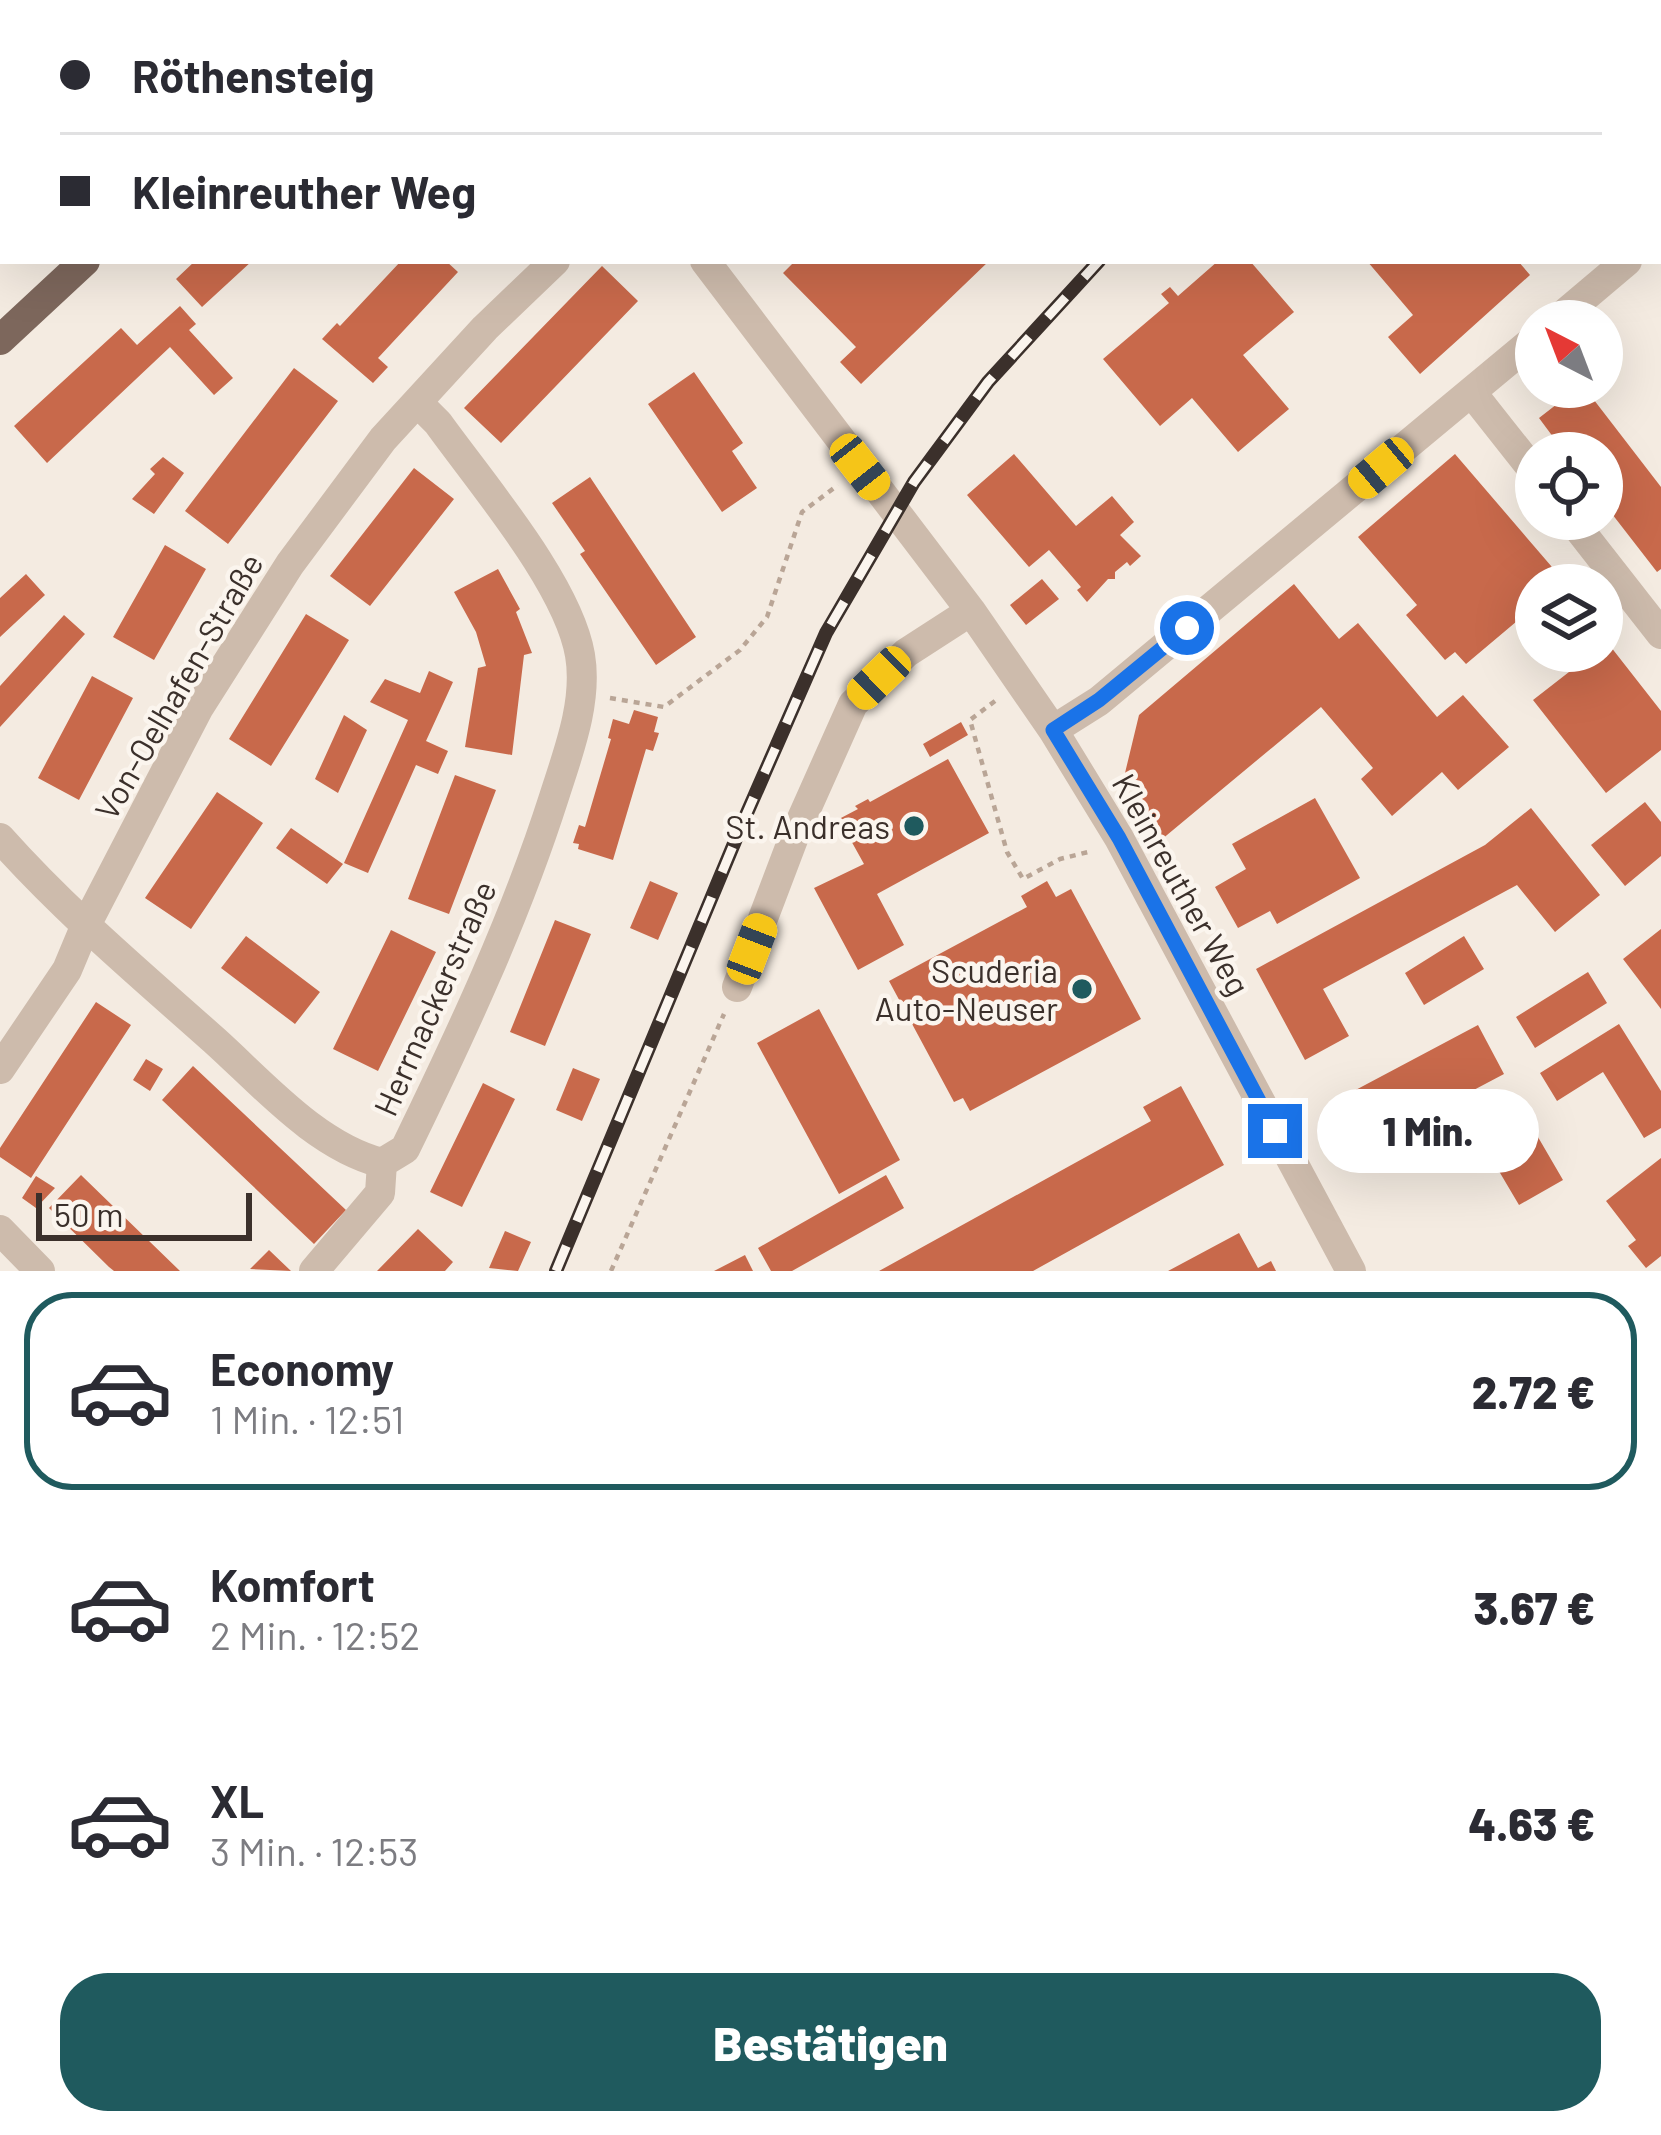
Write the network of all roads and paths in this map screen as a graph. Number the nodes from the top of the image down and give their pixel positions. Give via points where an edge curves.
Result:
1 (83, 264) edge
2 (552, 264) edge
3 (707, 264) edge
4 (1623, 264) edge
5 (1581, 300) edge
6 (0, 340) edge
7 (1515, 356) edge
8 (1472, 393) junction
9 (417, 402) junction
10 (1515, 447) edge
11 (860, 467) junction
12 (1587, 540) edge
13 (971, 611) junction
14 (1661, 634) edge
15 (581, 693) junction
16 (970, 720) dead end
17 (1053, 730) junction
18 (0, 838) edge
19 (1060, 859) dead end
20 (85, 927) junction
21 (737, 987) joint
22 (0, 1069) edge
23 (382, 1162) junction
24 (0, 1230) edge
25 (40, 1271) edge
26 (314, 1271) edge
27 (611, 1271) edge
28 (1352, 1271) edge

1 - 6 main road
2 - 9 street, Von-Oelhafen-Straße
3 - 11 street, Kleinreuther Weg
4 - 5 street
7 - 8 street
8 - 10 street
8 - 17 street
9 - 15 street, Herrnackerstraße via 556,590 580,656
9 - 20 street, Von-Oelhafen-Straße via 242,634
11 - 13 street, Kleinreuther Weg
11 - 15 path via 802,512 767,617 740,650 664,707
12 - 14 street
13 - 17 street, Kleinreuther Weg
13 - 21 street via 906,653 853,704
15 - 23 street, Herrnackerstraße via 533,864 481,991 405,1149
16 - 19 path via 1007,852 1023,879
17 - 28 street, Kleinreuther Weg
18 - 20 street, Herrnackerstraße
20 - 22 street, Von-Oelhafen-Straße via 67,970
20 - 23 street, Herrnackerstraße via 285,1104 354,1156
21 - 27 path
23 - 26 street via 380,1193
24 - 25 street

